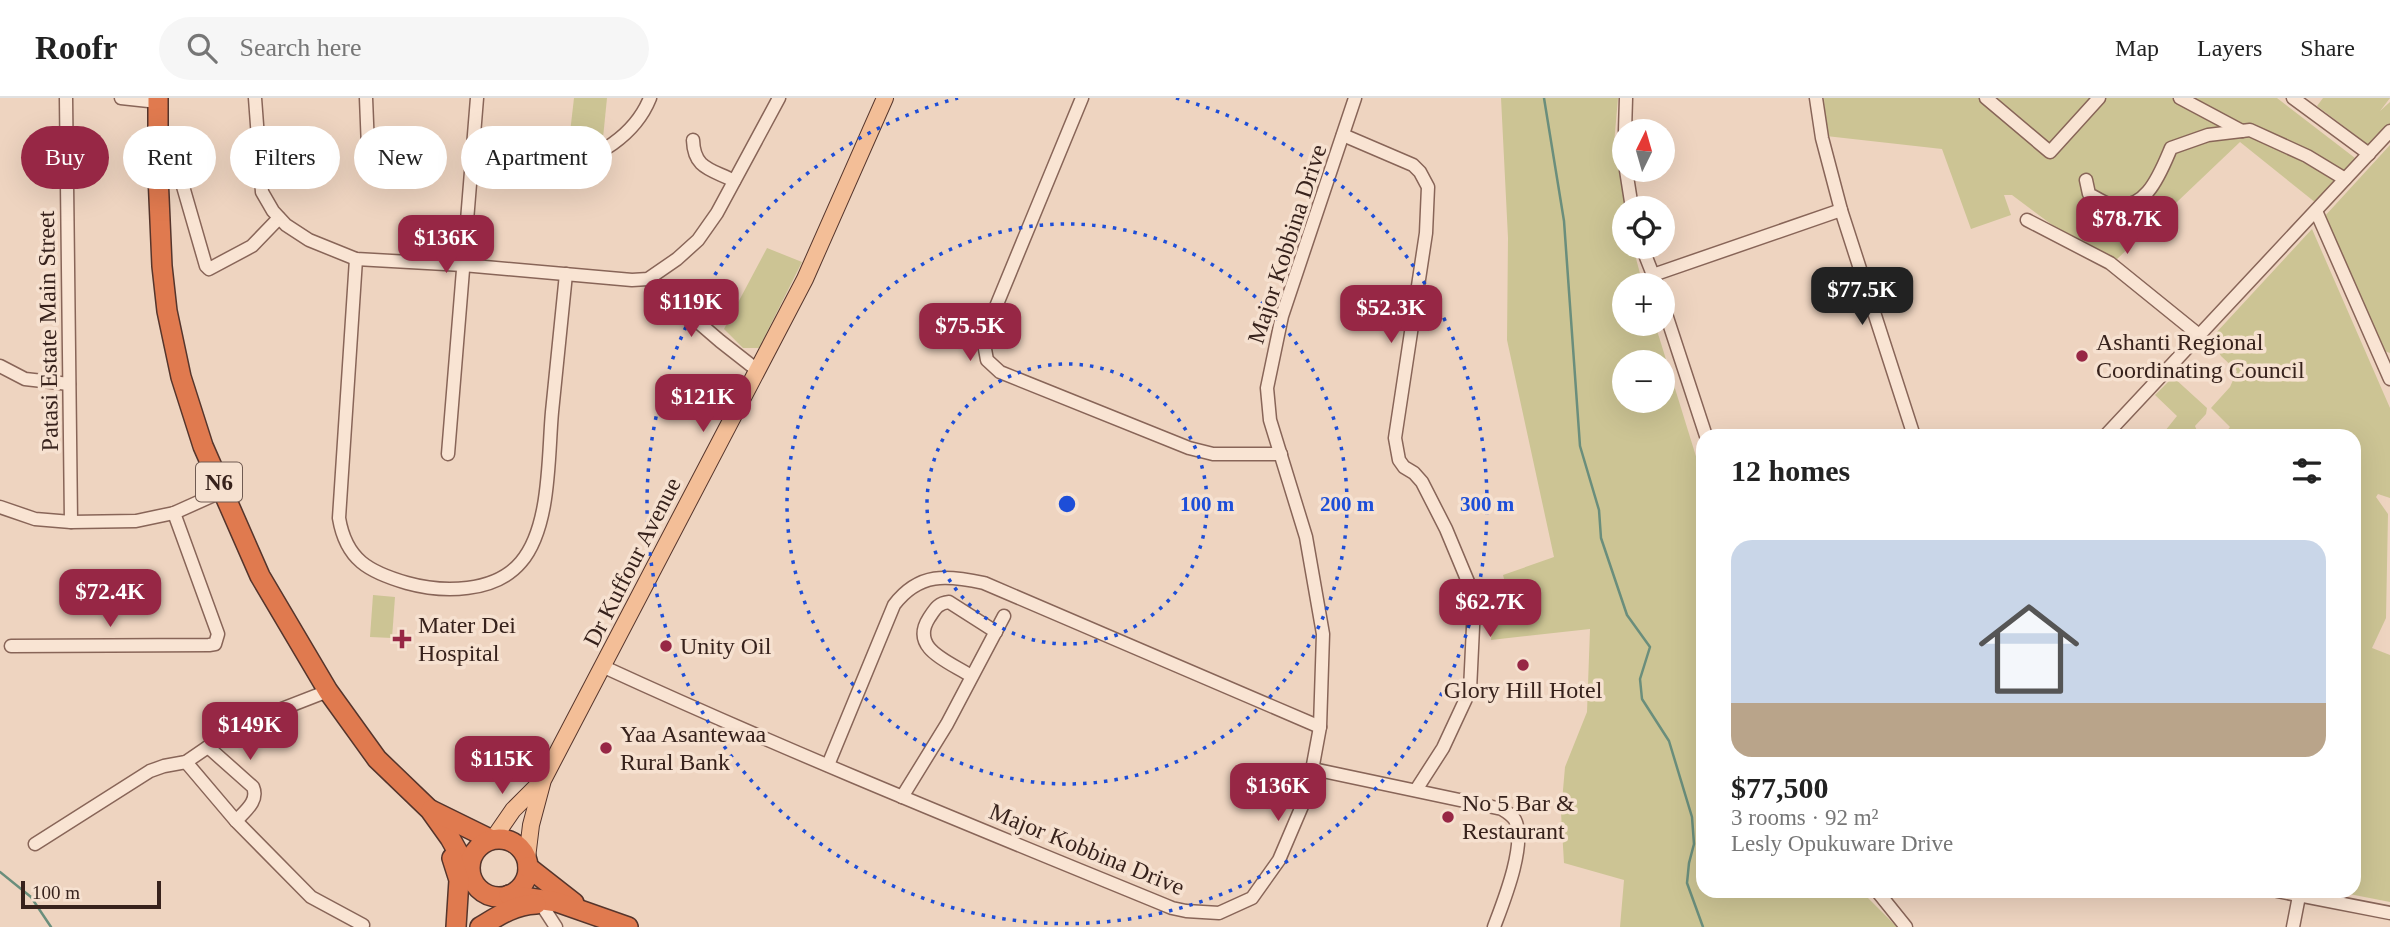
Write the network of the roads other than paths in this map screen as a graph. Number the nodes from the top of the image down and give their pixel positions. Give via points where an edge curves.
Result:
1 (66, 98) edge
2 (121, 98) edge
3 (255, 98) edge
4 (366, 98) edge
5 (477, 98) edge
6 (650, 98) edge
7 (779, 98) edge
8 (885, 98) edge
9 (1082, 98) edge
10 (1355, 98) edge
11 (1626, 98) edge
12 (1816, 98) edge
13 (1986, 98) edge
14 (2099, 98) edge
15 (2180, 98) edge
16 (2293, 98) edge
17 (158, 100) edge
18 (1625, 119) edge
19 (158, 126) edge
20 (367, 126) edge
21 (474, 126) edge
22 (2242, 131) junction
23 (2390, 131) edge
24 (1343, 135) junction
25 (692, 140) dead end
26 (612, 144) edge
27 (2369, 154) junction
28 (2345, 179) junction
29 (2086, 180) dead end
30 (734, 181) junction
31 (159, 189) edge
32 (184, 189) edge
33 (469, 189) edge
34 (1841, 209) junction
35 (2316, 211) junction
36 (279, 218) junction
37 (2027, 219) dead end
38 (356, 259) junction
39 (463, 265) junction
40 (1673, 273) edge
41 (566, 274) junction
42 (648, 279) junction
43 (2199, 335) junction
44 (1673, 336) edge
45 (2386, 357) edge
46 (0, 366) edge
47 (757, 370) junction
48 (2390, 379) edge
49 (69, 384) junction
50 (1704, 429) edge
51 (1912, 429) edge
52 (2112, 429) edge
53 (448, 454) dead end
54 (1281, 454) junction
55 (223, 491) junction
56 (0, 507) edge
57 (174, 513) junction
58 (71, 522) junction
59 (1004, 616) dead end
60 (996, 632) junction
61 (11, 646) dead end
62 (604, 667) junction
63 (971, 676) junction
64 (328, 691) junction
65 (1320, 727) junction
66 (208, 747) junction
67 (186, 762) junction
68 (828, 765) junction
69 (1313, 769) junction
70 (543, 780) junction
71 (1416, 790) junction
72 (902, 797) junction
73 (434, 815) junction
74 (236, 821) junction
75 (491, 839) junction
76 (35, 844) dead end
77 (528, 862) junction
78 (470, 873) junction
79 (507, 896) junction
80 (1883, 898) edge
81 (2299, 898) edge
82 (2322, 898) edge
83 (541, 904) junction
84 (578, 909) junction
85 (2390, 913) edge
86 (363, 925) dead end
87 (457, 927) edge
88 (480, 927) edge
89 (556, 927) edge
90 (625, 927) edge
91 (1494, 927) edge
92 (1906, 927) edge
93 (2293, 927) edge

1 - 49 street, Patasi Estate Main Street
2 - 17 street
3 - 36 street via 262,192
4 - 20 street
5 - 21 street
6 - 26 street via 625,135
7 - 30 street
8 - 47 main road, Dr Kuffour Avenue via 805,279
9 - 54 street via 988,326 987,360 1000,372 1189,448 1213,454
10 - 24 street, Major Kobbina Drive
11 - 18 street
12 - 34 street
13 - 14 street via 2050,152
15 - 22 street
16 - 27 street
17 - 19 highway, N6
22 - 28 street via 2250,130 2306,156
22 - 29 street via 2208,135 2171,148 2151,192 2128,205 2109,204 2089,194
23 - 27 street
24 - 54 street, Major Kobbina Drive via 1275,345 1267,388 1270,420
24 - 71 street via 1413,165 1428,187 1426,233 1395,438 1399,460 1422,482 1471,589 1473,668 1466,704
25 - 30 street via 693,156 701,165
27 - 28 street
28 - 35 street
30 - 42 street via 698,240
31 - 55 highway, N6 via 167,311 181,377
32 - 36 street via 209,269 252,246
33 - 39 street
34 - 40 street
34 - 51 street
35 - 43 street
35 - 45 street
36 - 38 street via 309,240
37 - 43 street via 2110,263
38 - 39 street
38 - 41 street via 341,529 363,566 431,588 476,588 496,580 521,563 532,544 544,504
39 - 41 street
39 - 53 street
41 - 42 street
42 - 47 street
43 - 52 street
44 - 50 street
45 - 48 street
46 - 49 street via 25,379
47 - 62 main road, Dr Kuffour Avenue
49 - 58 street, Patasi Estate Main Street
54 - 65 street, Major Kobbina Drive via 1306,537 1321,618
55 - 57 street
55 - 64 highway, N6 via 260,576
56 - 58 street via 35,519
57 - 58 street via 136,522
57 - 61 street via 218,634 215,643
59 - 60 street
60 - 63 street
60 - 63 street via 949,602 940,603 924,627 923,639 929,649
62 - 68 street, Major Kobbina Drive
62 - 70 main road, Dr Kuffour Avenue
63 - 72 street
64 - 66 street via 262,716
64 - 73 highway, N6 via 377,759
65 - 68 street via 984,583 932,578 921,580 894,605
65 - 69 street, Major Kobbina Drive
66 - 67 street
66 - 74 street via 255,792
67 - 74 street
67 - 76 street via 150,771
68 - 72 street, Major Kobbina Drive
69 - 71 street
69 - 72 street, Major Kobbina Drive via 1294,828 1271,874 1252,898 1220,913 1172,908
70 - 75 main road
70 - 77 main road via 531,825
71 - 91 street via 1503,809 1515,820 1517,850
73 - 75 highway, N6
73 - 78 highway, N6
73 - 87 highway via 459,880
74 - 86 street via 312,897
75 - 77 highway, N6 via 510,840 523,850
75 - 78 highway via 474,852
77 - 79 highway via 526,879
77 - 84 highway, N6
78 - 79 highway, N6 via 473,883 487,895
78 - 87 highway
79 - 84 highway, N6 via 552,900
79 - 88 highway
80 - 92 street
81 - 93 street
82 - 85 street
83 - 84 highway
83 - 88 highway via 520,906
83 - 89 street
84 - 90 highway, N6

